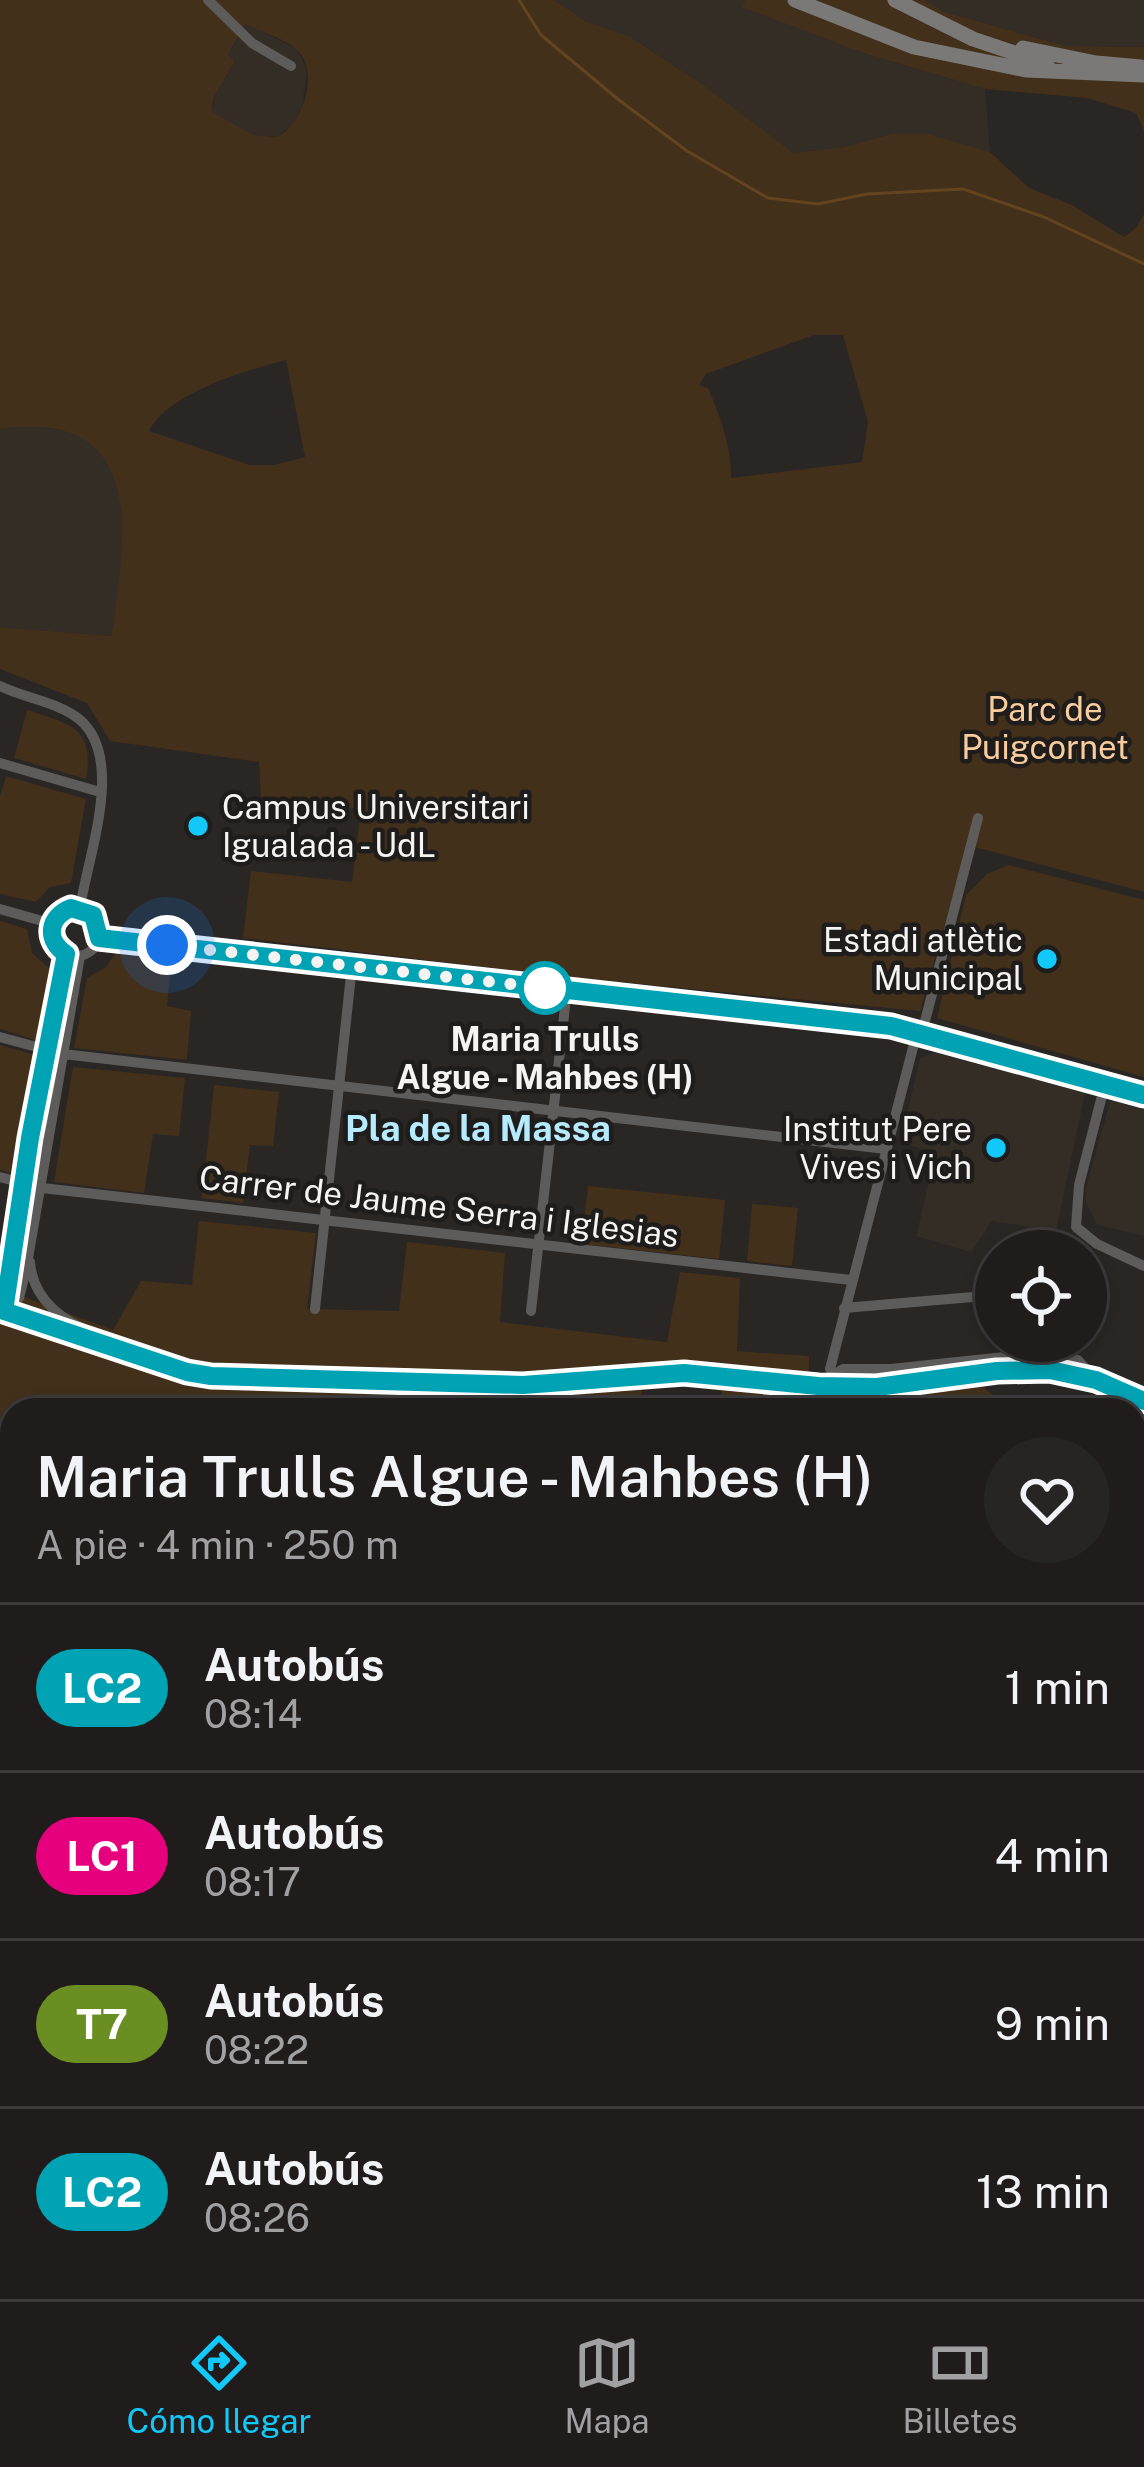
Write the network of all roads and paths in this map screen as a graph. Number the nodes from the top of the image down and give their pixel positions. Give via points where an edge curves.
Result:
1 (208, 0) edge
2 (795, 0) edge
3 (895, 0) edge
4 (291, 65) dead end
5 (1140, 72) edge
6 (0, 686) edge
7 (0, 763) edge
8 (100, 792) junction
9 (978, 818) dead end
10 (80, 908) junction
11 (0, 909) edge
12 (52, 924) junction
13 (99, 938) junction
14 (66, 954) junction
15 (80, 956) junction
16 (352, 966) junction
17 (567, 989) junction
18 (917, 1032) junction
19 (0, 1037) edge
20 (45, 1050) junction
21 (63, 1054) junction
22 (1105, 1084) junction
23 (339, 1086) junction
24 (1144, 1095) edge
25 (554, 1110) junction
26 (886, 1149) junction
27 (0, 1177) edge
28 (22, 1183) junction
29 (42, 1188) junction
30 (325, 1220) junction
31 (539, 1245) junction
32 (10, 1250) junction
33 (29, 1253) junction
34 (0, 1260) edge
35 (1144, 1266) edge
36 (851, 1280) junction
37 (975, 1297) edge
38 (844, 1308) junction
39 (315, 1309) dead end
40 (2, 1311) edge
41 (531, 1311) dead end
42 (1068, 1362) edge
43 (1069, 1365) junction
44 (234, 1377) junction
45 (834, 1377) junction
46 (1135, 1398) edge

1 - 4 street via 253,44
2 - 5 street via 914,47 1026,70
3 - 5 street via 943,24
6 - 8 street via 75,715 95,736
7 - 8 street
8 - 10 street
9 - 18 street
10 - 12 street
10 - 13 street via 96,919
11 - 12 street
12 - 14 street via 53,942
13 - 15 street
13 - 16 street
14 - 15 street
14 - 20 street
15 - 21 street
16 - 17 street
16 - 23 street
17 - 18 street
17 - 25 street
18 - 22 street
18 - 26 street
19 - 20 street
20 - 21 street
20 - 28 street
21 - 23 street
21 - 29 street
22 - 24 street
22 - 35 street via 1076,1227
23 - 25 street
23 - 30 street
25 - 26 street
25 - 31 street
26 - 36 street
27 - 28 street, Carrer de Jaume Serra i Iglesias
28 - 29 street, Carrer de Jaume Serra i Iglesias
28 - 32 street
29 - 30 street, Carrer de Jaume Serra i Iglesias
29 - 33 street
30 - 31 street, Carrer de Jaume Serra i Iglesias
30 - 39 street
31 - 36 street, Carrer de Jaume Serra i Iglesias
31 - 41 street
32 - 34 street
32 - 40 street
33 - 40 street via 19,1298
33 - 44 street via 40,1294 72,1325
36 - 38 street
37 - 38 street
38 - 45 street
40 - 44 street via 187,1372
42 - 43 street
43 - 45 street via 877,1387
43 - 46 street
44 - 45 street via 523,1385 684,1373 818,1386

